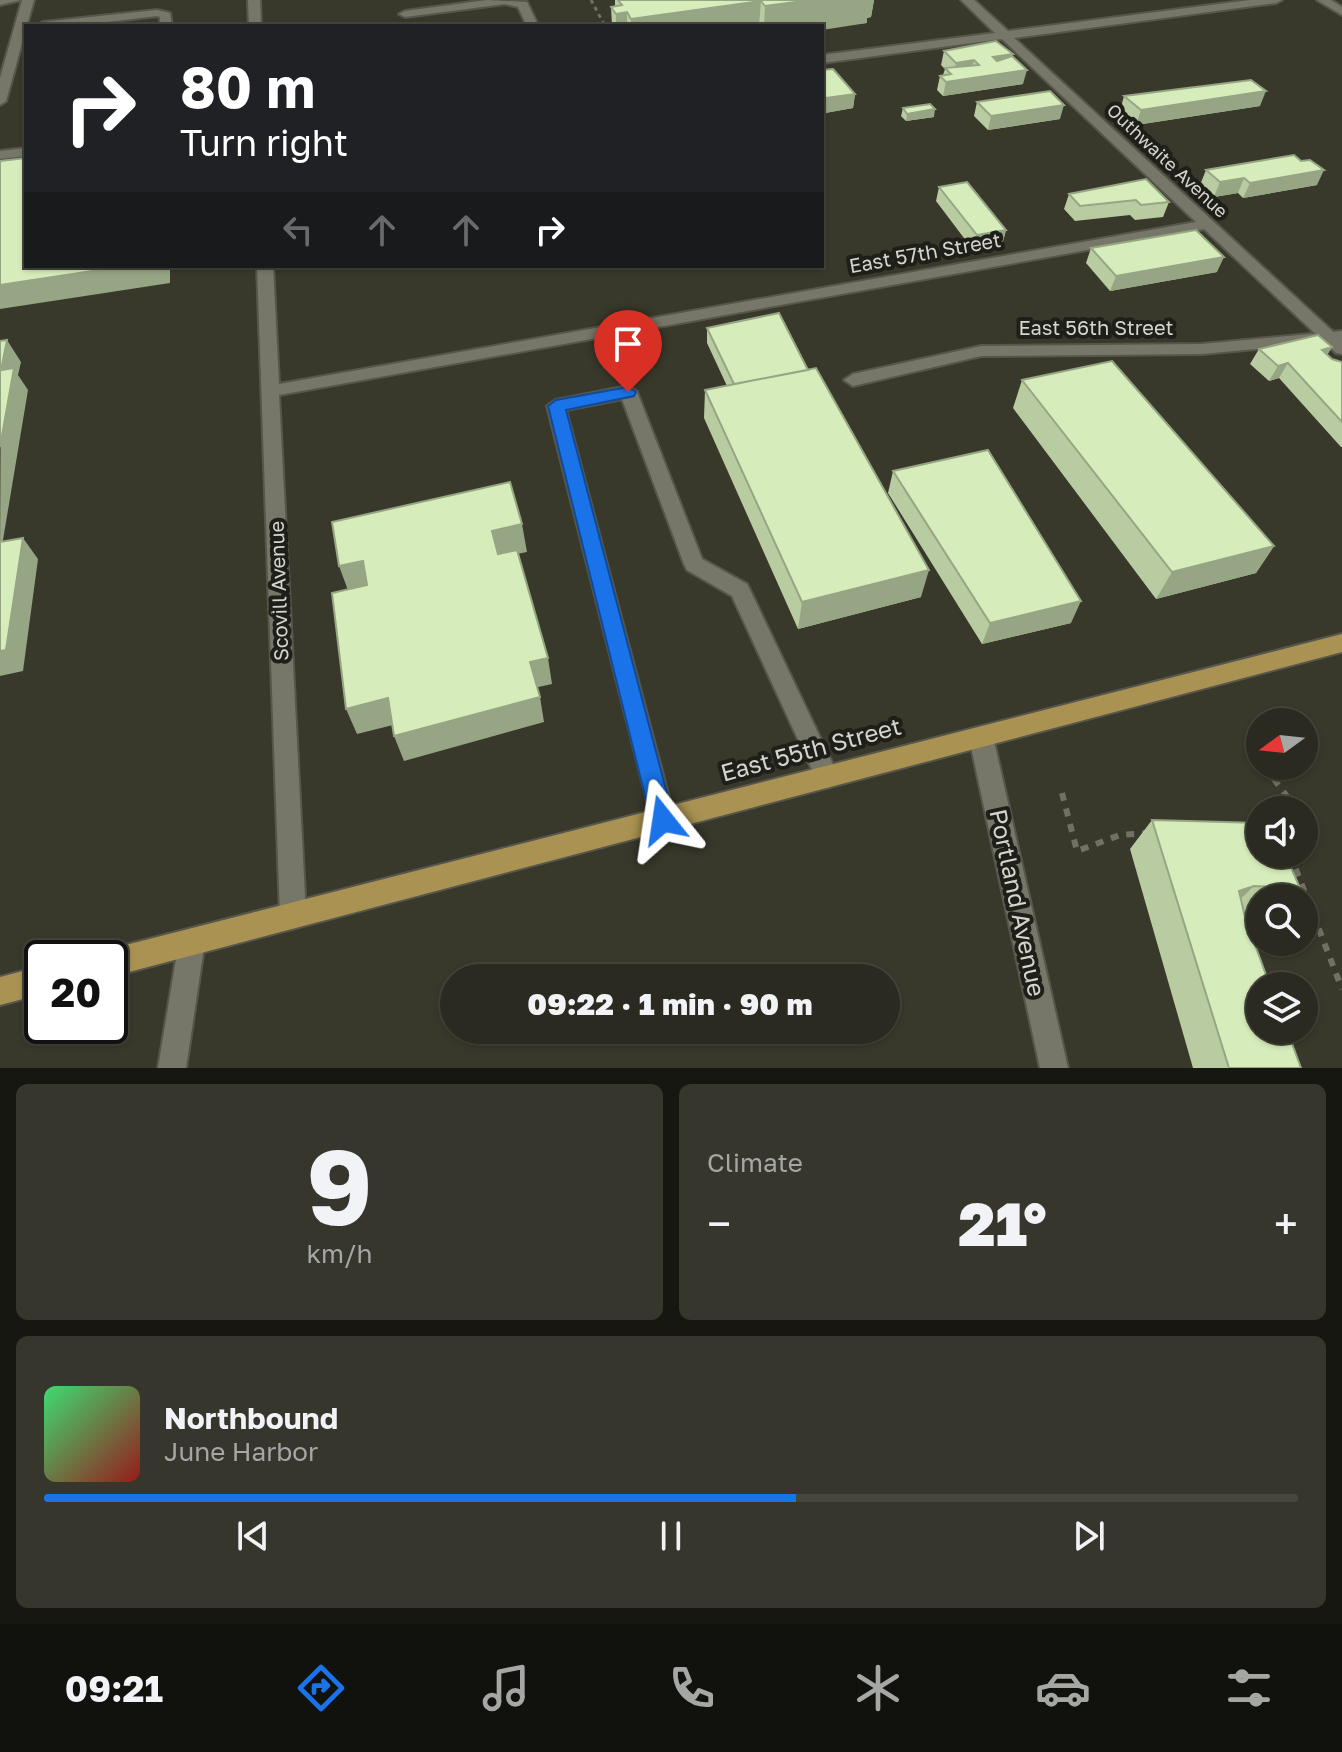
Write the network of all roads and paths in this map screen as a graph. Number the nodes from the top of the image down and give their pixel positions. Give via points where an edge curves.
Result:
1 (15, 0) edge
2 (28, 0) edge
3 (254, 0) edge
4 (400, 0) edge
5 (591, 0) edge
6 (967, 0) edge
7 (1276, 0) edge
8 (1323, 0) edge
9 (0, 2) edge
10 (1240, 2) edge
11 (1342, 12) edge
12 (407, 20) edge
13 (62, 24) edge
14 (166, 24) edge
15 (255, 24) edge
16 (529, 24) edge
17 (604, 24) edge
18 (19, 29) edge
19 (1005, 34) junction
20 (6, 58) edge
21 (824, 59) edge
22 (0, 101) edge
23 (24, 152) edge
24 (0, 155) edge
25 (1209, 224) junction
26 (265, 268) edge
27 (1338, 341) edge
28 (853, 380) dead end
29 (270, 391) junction
30 (1342, 643) edge
31 (981, 737) junction
32 (827, 777) junction
33 (1275, 780) edge
34 (1062, 793) dead end
35 (1287, 796) edge
36 (663, 820) junction
37 (1163, 832) edge
38 (1295, 868) edge
39 (293, 916) junction
40 (192, 941) junction
41 (128, 958) edge
42 (24, 985) edge
43 (1342, 989) edge
44 (0, 991) edge
45 (172, 1068) edge
46 (1054, 1068) edge

1 - 9 street
2 - 18 street
3 - 15 street
4 - 12 street
5 - 17 path
6 - 19 street, Outhwaite Avenue
7 - 10 street
8 - 11 street
10 - 19 street
12 - 16 street via 505,1 523,4
13 - 14 street via 164,13
18 - 20 street
19 - 21 street
19 - 25 street, Outhwaite Avenue
20 - 22 street
23 - 24 street
25 - 27 street, Outhwaite Avenue
25 - 29 street, East 57th Street
26 - 29 street, Scovill Avenue
27 - 28 street, East 56th Street via 1202,349 981,351
29 - 39 street, Scovill Avenue
30 - 31 main road, East 55th Street
31 - 32 main road, East 55th Street
31 - 46 street, Portland Avenue
32 - 36 main road, East 55th Street
32 - 36 street via 740,590 694,564 628,392 556,406
33 - 35 path
34 - 37 path via 1077,851 1120,835
36 - 39 main road, East 55th Street
38 - 43 path
39 - 40 main road, East 55th Street
40 - 41 main road, East 55th Street
40 - 45 street
42 - 44 main road

